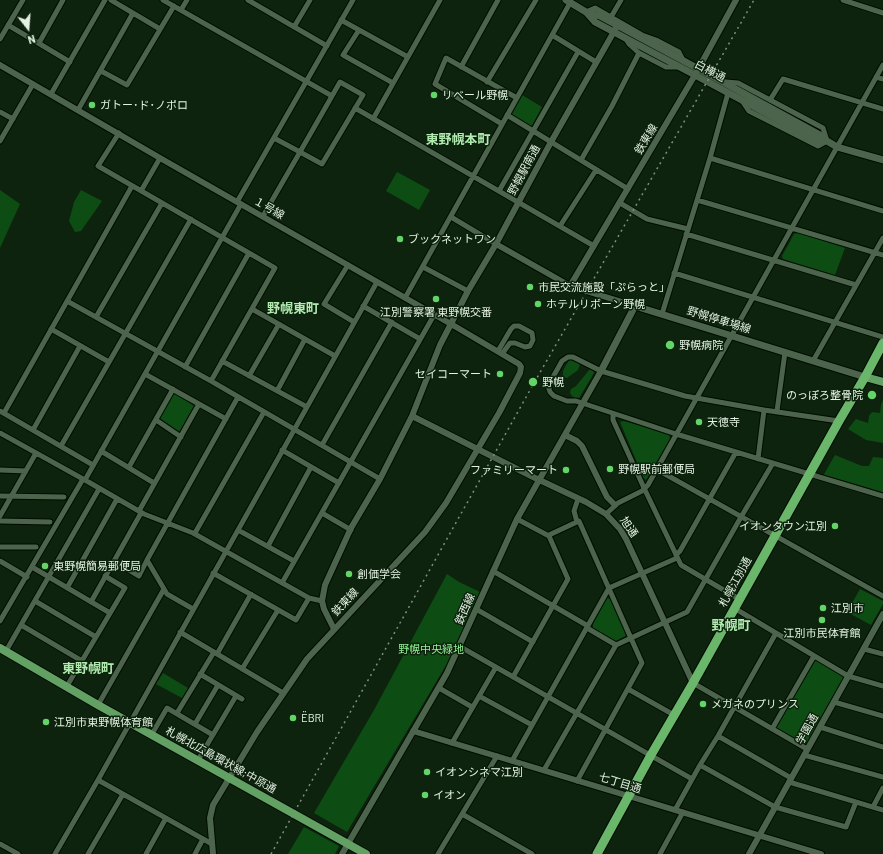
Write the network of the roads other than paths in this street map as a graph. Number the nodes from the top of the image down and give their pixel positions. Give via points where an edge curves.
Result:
1 (23, 0) edge
2 (63, 0) edge
3 (105, 0) edge
4 (111, 0) edge
5 (163, 0) edge
6 (187, 0) edge
7 (248, 0) edge
8 (310, 0) edge
9 (353, 0) edge
10 (440, 0) edge
11 (498, 0) edge
12 (536, 0) edge
13 (621, 0) edge
14 (736, 0) edge
15 (843, 0) edge
16 (568, 1) edge
17 (174, 6) junction
18 (181, 10) junction
19 (586, 12) junction
20 (133, 13) junction
21 (883, 13) edge
22 (611, 17) junction
23 (341, 20) junction
24 (8, 25) junction
25 (294, 27) junction
26 (160, 29) junction
27 (616, 29) junction
28 (358, 30) junction
29 (552, 36) junction
30 (625, 38) junction
31 (0, 39) edge
32 (39, 43) junction
33 (327, 46) junction
34 (578, 52) junction
35 (639, 53) junction
36 (408, 57) junction
37 (70, 62) junction
38 (596, 62) junction
39 (682, 64) junction
40 (0, 65) edge
41 (883, 65) edge
42 (461, 67) junction
43 (100, 71) junction
44 (697, 72) junction
45 (876, 77) junction
46 (883, 79) edge
47 (306, 81) junction
48 (488, 82) junction
49 (723, 82) junction
50 (393, 83) junction
51 (33, 84) junction
52 (728, 93) junction
53 (51, 94) junction
54 (332, 96) junction
55 (517, 98) junction
56 (770, 100) junction
57 (862, 103) junction
58 (355, 108) junction
59 (883, 109) edge
60 (78, 110) junction
61 (0, 112) edge
62 (507, 115) junction
63 (13, 119) junction
64 (373, 119) junction
65 (502, 124) junction
66 (532, 131) junction
67 (119, 133) junction
68 (274, 138) junction
69 (0, 141) edge
70 (827, 141) junction
71 (551, 142) junction
72 (838, 147) junction
73 (300, 152) junction
74 (160, 158) junction
75 (710, 158) junction
76 (581, 160) junction
77 (883, 160) edge
78 (596, 170) junction
79 (473, 177) junction
80 (132, 186) junction
81 (628, 189) junction
82 (813, 190) junction
83 (141, 191) junction
84 (499, 191) junction
85 (697, 200) junction
86 (518, 202) junction
87 (162, 203) junction
88 (239, 203) junction
89 (620, 203) junction
90 (883, 211) edge
91 (262, 216) junction
92 (451, 217) junction
93 (191, 219) junction
94 (560, 226) junction
95 (792, 227) junction
96 (687, 232) junction
97 (222, 237) junction
98 (883, 238) edge
99 (496, 244) junction
100 (594, 246) junction
101 (875, 252) junction
102 (250, 253) junction
103 (883, 255) edge
104 (774, 259) junction
105 (348, 265) junction
106 (423, 267) junction
107 (674, 273) junction
108 (376, 282) junction
109 (856, 285) junction
110 (570, 286) junction
111 (468, 291) junction
112 (753, 297) junction
113 (406, 298) junction
114 (67, 301) junction
115 (363, 306) junction
116 (635, 306) junction
117 (252, 309) junction
118 (662, 314) junction
119 (434, 315) junction
120 (96, 317) junction
121 (354, 322) junction
122 (392, 322) junction
123 (835, 322) junction
124 (279, 324) junction
125 (451, 324) junction
126 (51, 330) junction
127 (125, 334) junction
128 (731, 336) junction
129 (883, 337) edge
130 (305, 339) junction
131 (420, 339) junction
132 (883, 343) edge
133 (80, 346) junction
134 (157, 352) junction
135 (785, 352) junction
136 (500, 353) junction
137 (335, 356) junction
138 (222, 361) junction
139 (813, 361) junction
140 (109, 362) junction
141 (185, 367) junction
142 (601, 370) junction
143 (520, 373) joint
144 (145, 374) junction
145 (249, 376) junction
146 (865, 376) junction
147 (211, 382) junction
148 (883, 382) edge
149 (173, 389) junction
150 (276, 390) junction
151 (238, 397) junction
152 (697, 398) junction
153 (200, 404) junction
154 (582, 404) junction
155 (306, 407) junction
156 (764, 410) junction
157 (778, 411) junction
158 (2, 412) edge
159 (264, 412) junction
160 (613, 414) junction
161 (412, 416) junction
162 (226, 419) junction
163 (156, 420) junction
164 (839, 421) junction
165 (294, 429) junction
166 (33, 430) junction
167 (0, 432) edge
168 (676, 434) junction
169 (565, 435) junction
170 (181, 437) junction
171 (61, 446) junction
172 (322, 446) junction
173 (282, 450) junction
174 (478, 450) junction
175 (101, 451) junction
176 (736, 452) junction
177 (36, 453) junction
178 (758, 459) junction
179 (350, 462) junction
180 (773, 463) junction
181 (93, 465) junction
182 (128, 467) junction
183 (311, 467) junction
184 (0, 470) edge
185 (656, 470) junction
186 (26, 471) junction
187 (809, 474) junction
188 (380, 479) junction
189 (84, 480) junction
190 (539, 480) junction
191 (154, 483) junction
192 (338, 483) junction
193 (644, 488) junction
194 (99, 489) junction
195 (0, 496) edge
196 (12, 496) junction
197 (64, 496) dead end
198 (883, 496) edge
199 (578, 498) junction
200 (117, 499) junction
201 (710, 499) junction
202 (615, 504) junction
203 (140, 512) junction
204 (322, 513) junction
205 (606, 514) junction
206 (0, 516) edge
207 (741, 516) junction
208 (517, 519) junction
209 (0, 521) edge
210 (50, 522) dead end
211 (577, 522) junction
212 (167, 523) junction
213 (238, 530) junction
214 (351, 530) junction
215 (195, 533) junction
216 (549, 535) junction
217 (775, 535) junction
218 (0, 546) edge
219 (268, 546) junction
220 (36, 547) dead end
221 (226, 552) junction
222 (677, 556) junction
223 (147, 560) junction
224 (0, 561) edge
225 (114, 561) junction
226 (294, 561) junction
227 (32, 567) junction
228 (493, 571) junction
229 (213, 573) junction
230 (641, 573) junction
231 (105, 576) junction
232 (27, 577) junction
233 (49, 577) junction
234 (705, 579) junction
235 (282, 583) junction
236 (67, 588) junction
237 (609, 588) junction
238 (164, 589) junction
239 (251, 594) junction
240 (883, 596) edge
241 (309, 598) junction
242 (739, 599) junction
243 (35, 601) junction
244 (322, 601) junction
245 (91, 602) junction
246 (554, 606) junction
247 (734, 608) junction
248 (193, 609) junction
249 (476, 609) junction
250 (278, 610) junction
251 (110, 613) junction
252 (882, 618) edge
253 (0, 621) edge
254 (664, 623) junction
255 (22, 625) junction
256 (587, 627) junction
257 (334, 629) junction
258 (180, 632) junction
259 (776, 633) junction
260 (96, 637) junction
261 (631, 638) junction
262 (533, 642) junction
263 (616, 645) junction
264 (459, 646) junction
265 (864, 648) junction
266 (3, 649) edge
267 (215, 653) junction
268 (883, 654) edge
269 (814, 656) junction
270 (82, 661) junction
271 (496, 667) junction
272 (242, 669) junction
273 (200, 674) junction
274 (848, 676) junction
275 (513, 677) junction
276 (693, 683) junction
277 (218, 685) junction
278 (67, 686) junction
279 (883, 686) edge
280 (439, 688) junction
281 (628, 689) junction
282 (283, 693) junction
283 (236, 696) junction
284 (479, 696) junction
285 (548, 696) junction
286 (242, 699) dead end
287 (834, 702) junction
288 (98, 704) junction
289 (472, 708) junction
290 (735, 708) junction
291 (578, 713) junction
292 (177, 714) junction
293 (674, 715) junction
294 (883, 716) edge
295 (130, 722) junction
296 (195, 724) junction
297 (532, 725) junction
298 (820, 727) junction
299 (606, 729) junction
300 (772, 729) junction
301 (413, 732) junction
302 (152, 734) junction
303 (213, 735) junction
304 (718, 736) junction
305 (452, 743) junction
306 (883, 747) edge
307 (806, 752) junction
308 (651, 755) junction
309 (497, 756) junction
310 (198, 760) junction
311 (512, 761) junction
312 (700, 765) junction
313 (544, 770) junction
314 (229, 777) junction
315 (883, 777) edge
316 (692, 779) junction
317 (98, 780) junction
318 (790, 780) junction
319 (577, 781) junction
320 (883, 788) edge
321 (123, 794) junction
322 (628, 796) junction
323 (856, 802) junction
324 (775, 806) junction
325 (873, 807) junction
326 (675, 810) junction
327 (883, 810) edge
328 (683, 812) junction
329 (462, 814) junction
330 (166, 818) junction
331 (759, 835) junction
332 (203, 839) junction
333 (0, 844) edge
334 (212, 844) junction
335 (347, 844) junction
336 (18, 854) edge
337 (55, 854) edge
338 (88, 854) edge
339 (146, 854) edge
340 (195, 854) edge
341 (212, 854) edge
342 (342, 854) edge
343 (366, 854) edge
344 (438, 854) edge
345 (532, 854) edge
346 (596, 854) edge
347 (660, 854) edge
348 (749, 854) edge
349 (821, 854) edge

1 - 24 street
2 - 32 street
3 - 37 street
4 - 20 street
5 - 17 street
6 - 18 street
7 - 25 street
8 - 25 street
9 - 23 street
10 - 36 street
11 - 42 street
12 - 48 street
13 - 22 street
14 - 44 street, 鉄東線
15 - 21 street
16 - 19 main road, 白樺通
16 - 29 street
17 - 18 street
17 - 26 street
18 - 47 street
19 - 22 street via 595,8
19 - 27 main road, 白樺通 via 600,16
20 - 26 street
20 - 43 street
22 - 39 street via 679,52
23 - 28 street
23 - 33 street
24 - 31 street
24 - 32 street
25 - 33 street
26 - 43 street via 127,85
27 - 30 main road, 白樺通
27 - 38 street, 野幌駅南通
27 - 39 main road, 白樺通
28 - 36 street
28 - 50 street via 344,55
29 - 34 street
29 - 55 street
30 - 35 street
30 - 39 main road, 白樺通
32 - 37 street
33 - 47 street
34 - 38 street
34 - 66 street
35 - 39 street via 666,67
35 - 76 street
36 - 50 street
37 - 53 street
38 - 71 street, 野幌駅南通
39 - 44 main road, 白樺通
40 - 51 street, １号線
41 - 45 street
42 - 48 street
42 - 65 street via 446,58 434,84
43 - 60 street
44 - 49 main road, 白樺通
44 - 52 main road, 白樺通
44 - 81 street, 鉄東線
45 - 46 street
45 - 57 street
47 - 54 street
47 - 68 street
48 - 55 street
49 - 56 street via 738,84
49 - 70 main road, 白樺通
50 - 64 street
51 - 53 street, １号線
51 - 63 street
52 - 70 main road, 白樺通 via 816,140
52 - 75 street
53 - 60 street, １号線
54 - 58 street via 340,82 363,95
54 - 73 street
55 - 62 street
56 - 57 street via 783,79
56 - 70 street via 823,128
57 - 59 street
57 - 72 street
58 - 64 street
58 - 73 street via 322,164
60 - 67 street, １号線
61 - 63 street
62 - 65 street
62 - 66 street
63 - 69 street
64 - 79 street
65 - 79 street
66 - 71 street
66 - 84 street
67 - 74 street, １号線
67 - 80 street via 98,166
68 - 73 street
68 - 88 street
70 - 72 main road, 白樺通
71 - 76 street
71 - 86 street, 野幌駅南通
72 - 77 main road, 白樺通
72 - 82 street
73 - 91 street
74 - 83 street
74 - 88 street, １号線
75 - 82 street
75 - 85 street
76 - 78 street
78 - 81 street
78 - 94 street
79 - 84 street
79 - 92 street
80 - 83 street
80 - 114 street
81 - 89 street, 鉄東線
82 - 90 street
82 - 95 street
83 - 87 street
84 - 86 street
85 - 95 street
85 - 96 street
86 - 94 street
86 - 99 street, 野幌駅南通
87 - 93 street
87 - 120 street
88 - 91 street, １号線
88 - 97 street
89 - 96 street via 647,219
89 - 100 street, 鉄東線
91 - 105 street, １号線
92 - 99 street
92 - 106 street
93 - 97 street
93 - 127 street
94 - 100 street
95 - 101 street
95 - 104 street
96 - 104 street
96 - 107 street
97 - 102 street
97 - 134 street
98 - 101 street
99 - 110 street
99 - 111 street, 野幌駅南通
100 - 110 street, 鉄東線
101 - 103 street
101 - 109 street
102 - 117 street via 275,268
102 - 141 street
104 - 109 street
104 - 112 street
105 - 108 street, １号線
105 - 121 street via 324,304
106 - 111 street
106 - 113 street
107 - 112 street
107 - 118 street
108 - 113 street, １号線
108 - 115 street
109 - 123 street
110 - 116 street
111 - 125 street, 野幌駅南通
112 - 123 street
112 - 128 street
113 - 119 street, １号線
114 - 120 street
114 - 126 street
115 - 121 street
115 - 122 street
116 - 118 main road, 野幌停車場線
116 - 142 main road
117 - 124 street
117 - 138 street
118 - 128 main road, 野幌停車場線
119 - 125 street, １号線
119 - 131 street
120 - 127 street
121 - 137 street
122 - 131 street
122 - 172 street
123 - 129 street
123 - 139 street
124 - 130 street
124 - 145 street
125 - 136 street, １号線
125 - 161 street, 野幌駅南通
126 - 133 street
126 - 158 street
127 - 134 street
127 - 140 street
128 - 135 main road, 野幌停車場線
128 - 152 street
130 - 137 street
130 - 150 street
131 - 179 street
132 - 146 highway, 札幌江別通
133 - 140 street
133 - 166 street
134 - 141 street
134 - 144 street
135 - 139 main road, 野幌停車場線
135 - 157 street
136 - 136 street via 510,329 514,326 532,333 533,340 530,346 525,347 514,342
136 - 143 street, １号線 via 520,365
137 - 155 street
138 - 145 street
138 - 147 street
139 - 146 main road, 野幌停車場線
140 - 171 street
141 - 147 street
142 - 152 street
142 - 154 street, 鉄西線
142 - 154 street via 568,357 562,361 549,384 550,392 560,399
143 - 174 street, 鉄東線
144 - 149 street
144 - 175 street
145 - 150 street
146 - 148 main road
146 - 164 highway, 札幌江別通
147 - 151 street
149 - 153 street
149 - 163 street
150 - 155 street
151 - 159 street
151 - 162 street
152 - 156 street
152 - 168 street
153 - 162 street
153 - 170 street
154 - 160 street
154 - 169 street, 鉄西線
155 - 165 street
156 - 157 street
156 - 178 street
157 - 164 street
158 - 166 street
159 - 165 street
159 - 215 street
160 - 168 street
160 - 193 street
161 - 174 street, 旭通
161 - 188 street, 野幌駅南通
162 - 212 street
163 - 170 street
163 - 182 street
164 - 187 highway, 札幌江別通
165 - 172 street
165 - 173 street
166 - 171 street
167 - 177 street
168 - 176 street
168 - 185 street
169 - 190 street, 鉄西線
169 - 202 street via 582,446 606,497
170 - 191 street
171 - 181 street
172 - 179 street
173 - 183 street
173 - 213 street
174 - 190 street, 旭通
174 - 257 street, 鉄東線 via 425,532
175 - 181 street
175 - 182 street
176 - 178 street
176 - 201 street
177 - 186 street
177 - 189 street
178 - 180 street
179 - 188 street
179 - 192 street
180 - 187 street
180 - 207 street
181 - 189 street
182 - 191 street
183 - 192 street
183 - 219 street
184 - 186 street
185 - 193 street
185 - 201 street
186 - 196 street
187 - 198 street
187 - 217 highway, 札幌江別通
188 - 214 street, 野幌駅南通
189 - 194 street
189 - 227 street
190 - 199 street, 旭通
190 - 208 street, 鉄西線
191 - 203 street
192 - 204 street
193 - 202 street
193 - 222 street
194 - 200 street
194 - 233 street
195 - 196 street
196 - 197 street
196 - 206 street
199 - 205 street, 旭通
199 - 211 street via 574,511
200 - 203 street
200 - 236 street
201 - 207 street
201 - 222 street
202 - 205 street
203 - 212 street
203 - 225 street
204 - 214 street
204 - 226 street
205 - 230 street, 旭通 via 626,539
207 - 217 street
207 - 234 street
208 - 216 street
208 - 228 street, 鉄西線
209 - 210 street
211 - 216 street
211 - 237 street via 579,521
212 - 215 street
212 - 223 street
213 - 219 street
213 - 221 street
214 - 244 street, 野幌駅南通 via 325,585
215 - 221 street
216 - 246 street via 568,579
217 - 240 street
217 - 242 highway, 札幌江別通
218 - 220 street
219 - 226 street
221 - 229 street
221 - 235 street
222 - 230 street
222 - 234 street via 681,565
223 - 225 street via 139,576
223 - 238 street
224 - 232 street
225 - 231 street
226 - 235 street
227 - 232 street
227 - 233 street
228 - 246 street
228 - 249 street, 鉄西線
229 - 239 street
229 - 248 street
230 - 237 street
230 - 254 street, 旭通
231 - 245 street
231 - 251 street via 125,588
232 - 253 street
233 - 236 street
233 - 243 street
234 - 242 street
234 - 254 street via 687,612
235 - 241 street
236 - 245 street
237 - 256 street
237 - 261 street
238 - 248 street via 167,594
238 - 288 street
239 - 250 street
239 - 267 street
241 - 244 street
241 - 250 street via 296,620
242 - 247 highway, 札幌江別通
243 - 255 street
243 - 260 street
244 - 257 street
245 - 251 street
246 - 256 street
246 - 262 street
247 - 259 street
247 - 276 highway, 札幌江別通
248 - 258 street
249 - 262 street
249 - 264 street, 鉄西線
250 - 272 street
251 - 260 street
252 - 265 street, 学園通
254 - 261 street
254 - 276 street, 旭通
255 - 266 street
255 - 270 street
256 - 263 street
256 - 285 street
257 - 282 street, 鉄東線 via 307,659
258 - 267 street
258 - 295 street
259 - 269 street
259 - 290 street
260 - 270 street
261 - 263 street
261 - 281 street via 642,663
262 - 275 street
263 - 291 street
264 - 271 street
264 - 280 street, 鉄西線
265 - 268 street
265 - 274 street, 学園通
266 - 278 main road, 札幌北広島環状線;中原通
267 - 272 street
267 - 273 street
269 - 274 street
269 - 300 street
270 - 278 street
271 - 275 street
271 - 284 street
272 - 282 street
273 - 277 street
273 - 292 street
274 - 279 street
274 - 287 street, 学園通
275 - 285 street
276 - 290 street
276 - 293 highway, 札幌江別通
277 - 283 street
277 - 296 street
278 - 288 main road, 札幌北広島環状線;中原通
280 - 289 street
280 - 301 street, 鉄西線
281 - 293 street
281 - 299 street
282 - 314 street, 鉄東線
283 - 286 street
283 - 303 street
284 - 289 street
284 - 297 street
285 - 291 street
285 - 297 street
287 - 294 street
287 - 298 street, 学園通
288 - 295 main road, 札幌北広島環状線;中原通
289 - 305 street
290 - 300 street
290 - 304 street
291 - 299 street
291 - 313 street
292 - 296 street
292 - 302 street via 167,708
293 - 308 highway, 札幌江別通
295 - 302 main road, 札幌北広島環状線;中原通
295 - 317 street
296 - 303 street
297 - 311 street
298 - 306 street
298 - 307 street, 学園通
299 - 308 street
299 - 319 street
300 - 307 street
301 - 305 street, 七丁目通
301 - 335 street, 鉄西線
302 - 310 main road, 札幌北広島環状線;中原通
303 - 310 street
304 - 312 street
304 - 318 street
305 - 309 street, 七丁目通
307 - 315 street
307 - 318 street, 学園通
308 - 316 street
308 - 322 highway, 札幌江別通
309 - 311 street, 七丁目通
309 - 329 street
310 - 314 main road, 札幌北広島環状線;中原通
311 - 313 street, 七丁目通
312 - 316 street
312 - 324 street
313 - 319 street, 七丁目通
314 - 334 street, 鉄東線 via 211,812
314 - 335 main road, 札幌北広島環状線;中原通
316 - 326 street
317 - 321 street
317 - 337 street
318 - 323 street
318 - 324 street, 学園通
319 - 322 street, 七丁目通
320 - 325 street
321 - 330 street
321 - 338 street
322 - 326 street, 七丁目通
322 - 346 highway, 札幌江別通
323 - 324 street via 846,827
323 - 325 street
324 - 331 street, 学園通
325 - 327 street
326 - 328 street, 七丁目通
328 - 331 street, 七丁目通
328 - 347 street
329 - 344 street
329 - 345 street
330 - 332 street
330 - 339 street
331 - 348 street, 学園通
331 - 349 street, 七丁目通
332 - 334 street
332 - 340 street
333 - 336 street
334 - 341 street, 鉄東線
335 - 342 street, 鉄西線
335 - 343 main road, 札幌北広島環状線;中原通

